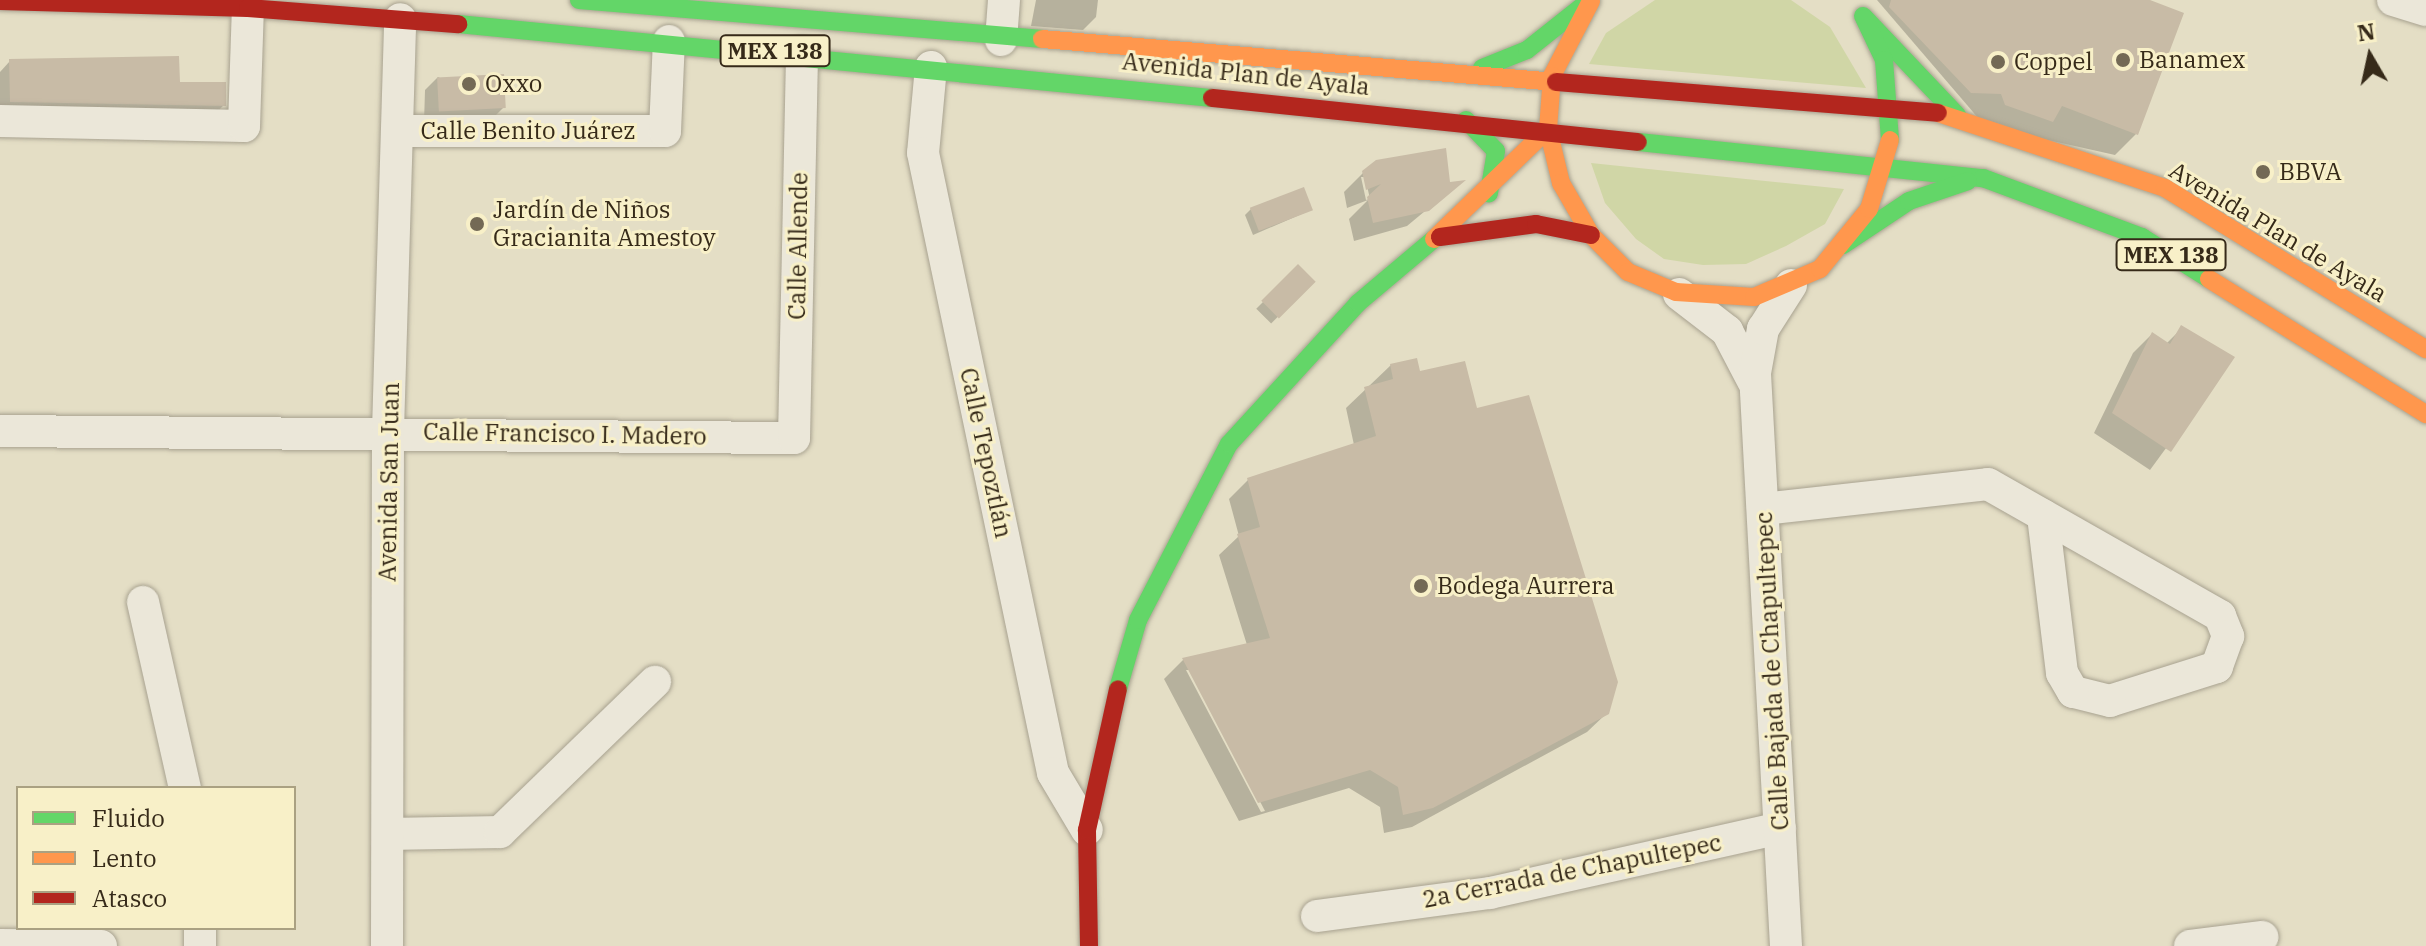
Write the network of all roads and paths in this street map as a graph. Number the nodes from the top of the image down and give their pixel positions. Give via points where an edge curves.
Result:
1 (579, 0) edge
2 (1004, 0) edge
3 (1591, 0) edge
4 (1850, 0) edge
5 (2393, 0) edge
6 (0, 1) edge
7 (248, 8) junction
8 (2426, 10) edge
9 (801, 11) edge
10 (1863, 16) junction
11 (400, 19) junction
12 (1001, 40) junction
13 (669, 41) junction
14 (802, 53) junction
15 (931, 67) junction
16 (1449, 75) junction
17 (1552, 76) junction
18 (1893, 106) junction
19 (1957, 115) junction
20 (1466, 120) junction
21 (0, 121) edge
22 (1548, 129) junction
23 (398, 131) junction
24 (1888, 165) junction
25 (1983, 178) junction
26 (1489, 193) junction
27 (1591, 235) junction
28 (1440, 237) junction
29 (1843, 245) junction
30 (1791, 285) junction
31 (1676, 292) junction
32 (2426, 349) edge
33 (1757, 396) junction
34 (2426, 414) edge
35 (0, 431) edge
36 (388, 431) junction
37 (794, 438) joint
38 (1763, 509) junction
39 (2043, 515) junction
40 (143, 602) dead end
41 (655, 682) dead end
42 (185, 786) edge
43 (1780, 828) junction
44 (1087, 830) junction
45 (388, 834) junction
46 (1317, 916) dead end
47 (2262, 937) dead end
48 (0, 945) edge
49 (16, 946) edge
50 (101, 946) edge
51 (387, 946) edge
52 (1089, 946) edge
53 (1786, 946) edge
54 (2190, 946) edge

1 - 9 main road, Avenida Plan de Ayala / MEX 138
2 - 12 street
3 - 16 main road via 1527,50
3 - 17 main road via 1570,30
4 - 10 main road
5 - 8 street
6 - 7 main road, Avenida Plan de Ayala / MEX 138
7 - 11 main road, Avenida Plan de Ayala / MEX 138
7 - 21 street via 244,126
9 - 12 main road, Avenida Plan de Ayala / MEX 138
10 - 18 main road via 1884,60
10 - 19 main road
11 - 13 main road, Avenida Plan de Ayala / MEX 138
11 - 23 street, Avenida San Juan
12 - 16 main road, Avenida Plan de Ayala / MEX 138
13 - 14 main road, Avenida Plan de Ayala / MEX 138
13 - 23 street, Calle Benito Juárez via 665,131
14 - 15 main road, Avenida Plan de Ayala / MEX 138
14 - 37 street, Calle Allende
15 - 20 main road, Avenida Plan de Ayala / MEX 138
15 - 44 street, Calle Tepoztlán via 926,168 1053,773
16 - 17 main road, Avenida Plan de Ayala / MEX 138
17 - 18 main road, Avenida Plan de Ayala / MEX 138
17 - 22 main road
18 - 19 main road, Avenida Plan de Ayala / MEX 138
18 - 24 main road
19 - 32 main road, Avenida Plan de Ayala / MEX 138 via 2165,188
20 - 22 main road, Avenida Plan de Ayala / MEX 138
20 - 26 main road via 1496,151
22 - 24 main road, Avenida Plan de Ayala / MEX 138
22 - 26 main road
22 - 27 main road via 1561,183
23 - 36 street, Avenida San Juan
24 - 25 main road, Avenida Plan de Ayala / MEX 138
24 - 29 main road
25 - 29 main road via 1909,201
25 - 34 main road, Avenida Plan de Ayala / MEX 138 via 2142,237
26 - 28 main road
27 - 28 main road via 1536,224
27 - 31 main road via 1628,272
28 - 44 main road via 1358,303 1229,444 1138,620
29 - 30 main road
30 - 31 main road via 1754,297
30 - 33 street, Calle Bajada de Chapultepec via 1763,329
31 - 33 street, Calle Bajada de Chapultepec via 1727,331
33 - 38 street, Calle Bajada de Chapultepec
35 - 36 street, Calle Francisco I. Madero
36 - 37 street, Calle Francisco I. Madero
36 - 45 street, Avenida San Juan
38 - 39 street via 1988,484
38 - 43 street, Calle Bajada de Chapultepec
39 - 39 street via 2220,616 2228,636 2217,667 2110,701 2073,692 2062,673
40 - 42 street
41 - 45 street via 500,832
43 - 46 street, 2a Cerrada de Chapultepec via 1490,893
43 - 53 street, Calle Bajada de Chapultepec
44 - 52 main road
45 - 51 street, Avenida San Juan
47 - 54 street
48 - 49 street
49 - 50 street

